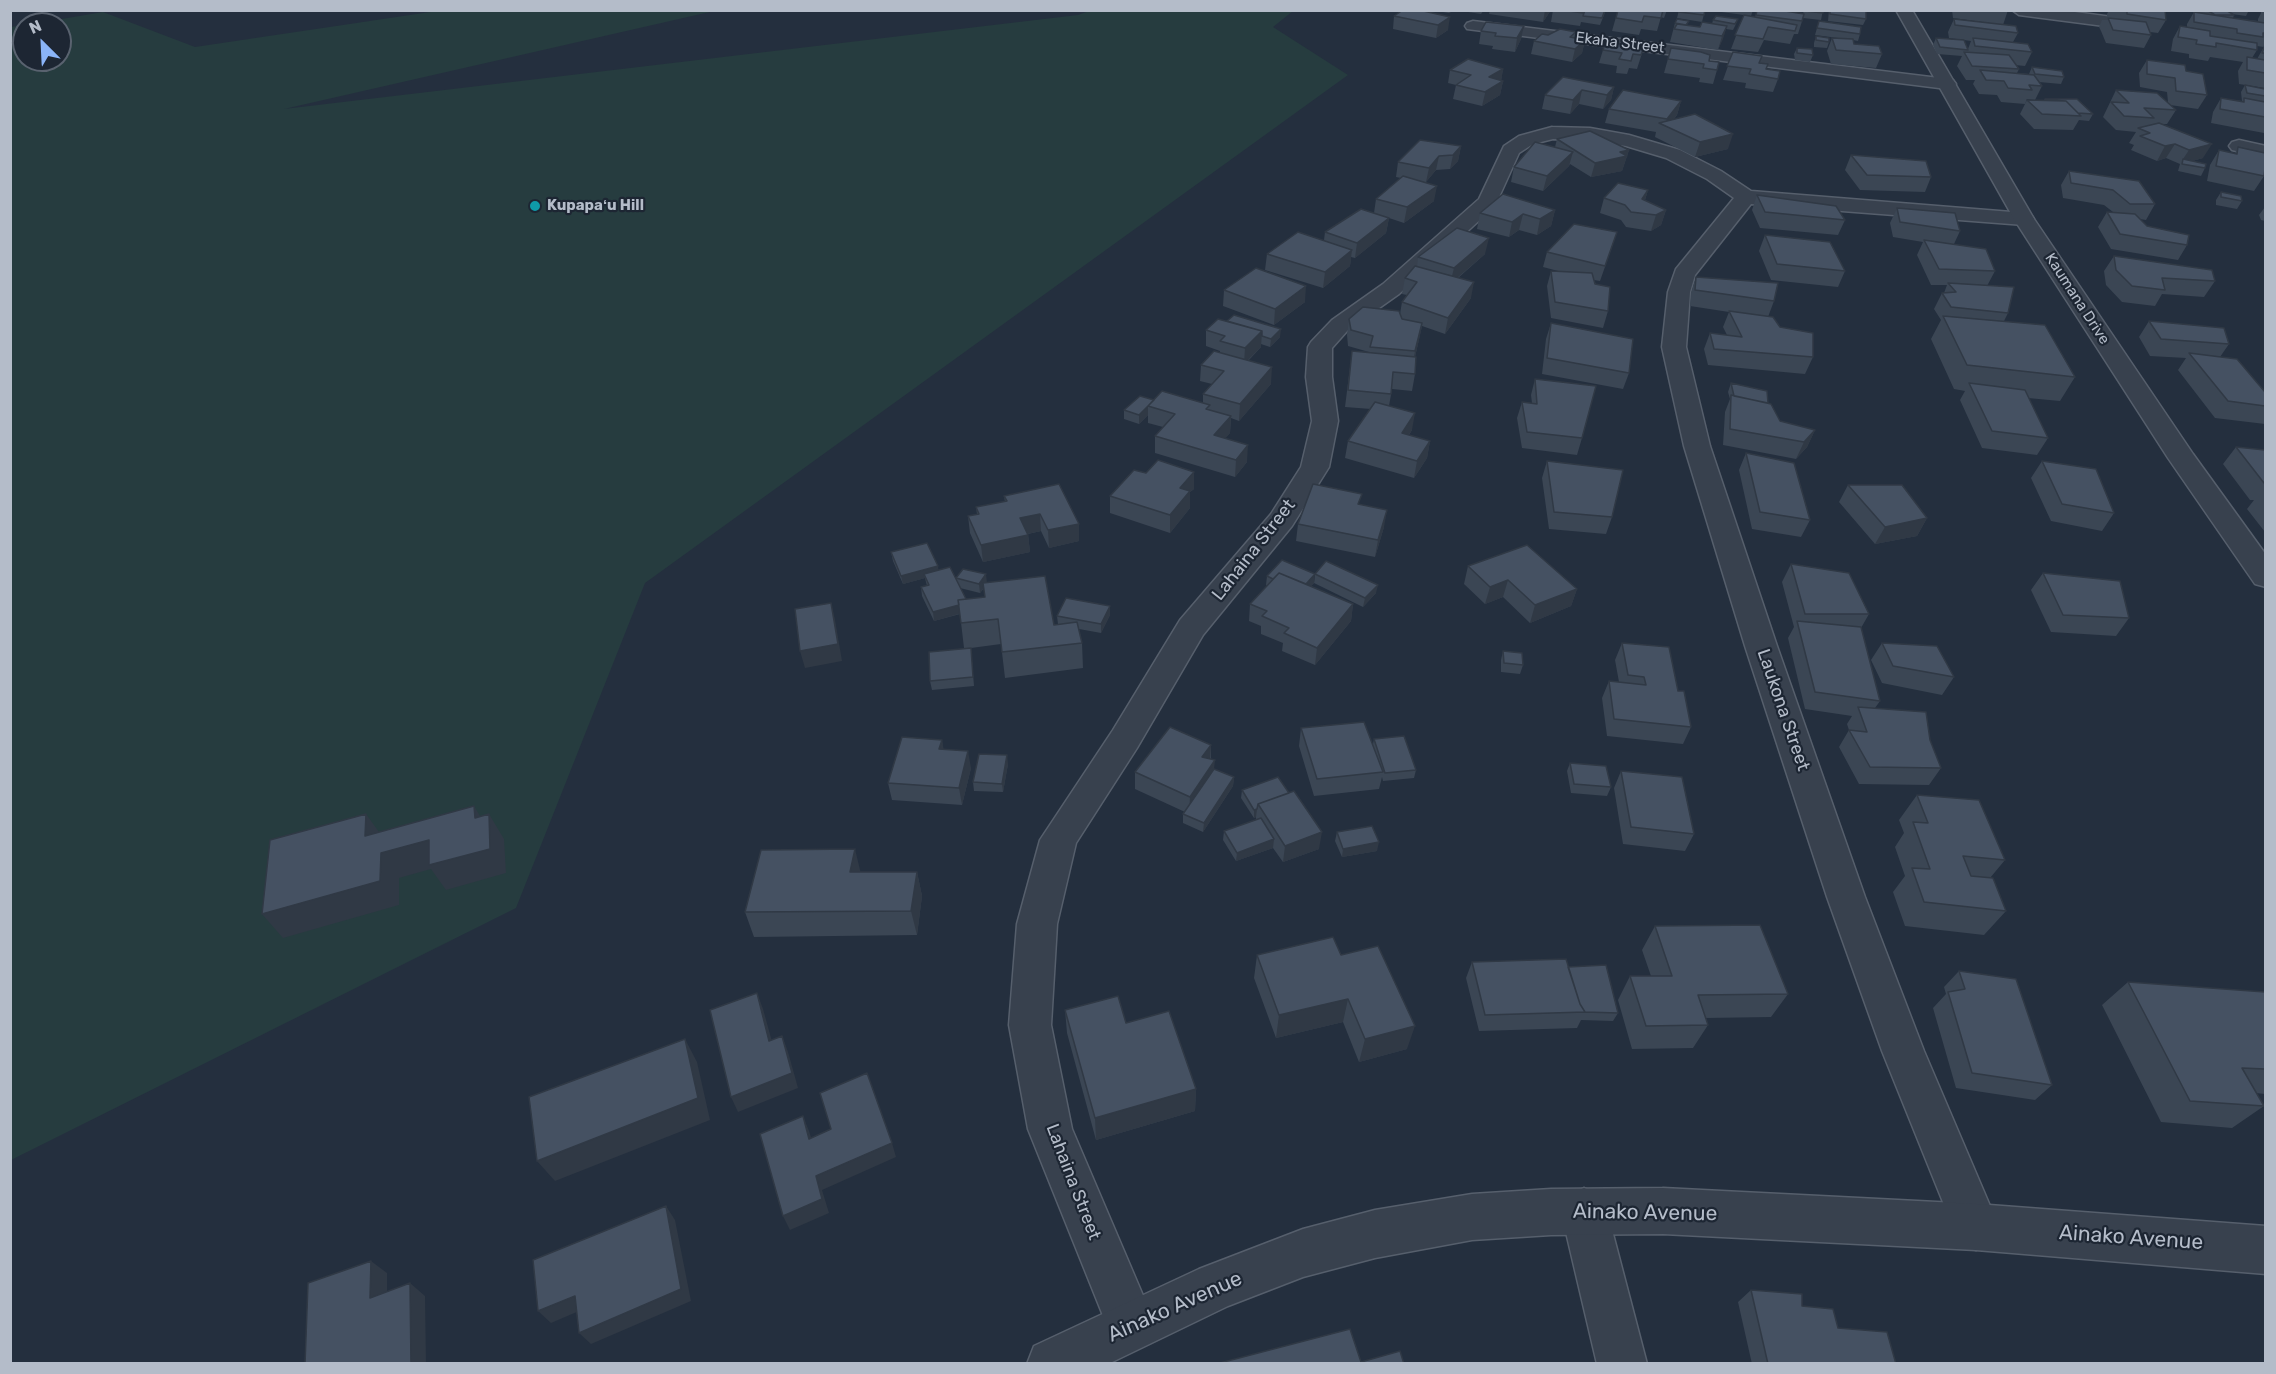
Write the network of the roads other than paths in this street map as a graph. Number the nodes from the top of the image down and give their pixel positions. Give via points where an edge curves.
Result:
1 (1904, 10) edge
2 (2019, 10) edge
3 (2112, 22) edge
4 (1473, 26) dead end
5 (1947, 84) junction
6 (2239, 146) edge
7 (2265, 152) edge
8 (1746, 197) junction
9 (2024, 219) junction
10 (2265, 577) edge
11 (1584, 1211) junction
12 (1976, 1227) junction
13 (2265, 1250) edge
14 (1131, 1326) junction
15 (1052, 1364) edge
16 (1622, 1364) edge

1 - 5 street, Kaumana Drive
2 - 3 street
4 - 5 street, Ekaha Street
5 - 9 street, Kaumana Drive
6 - 7 street
8 - 9 street, Lahaina Street
8 - 12 street, Laukona Street via 1684,274 1674,347 1704,469 1846,897 1903,1052
8 - 14 street, Lahaina Street via 1673,154 1629,141 1590,134 1552,134 1526,140 1511,150 1488,202 1391,289 1340,325 1320,347 1319,377 1325,421 1315,467 1282,520 1191,628 1121,746 1058,840 1036,924 1030,1025 1050,1129
9 - 10 street, Kaumana Drive
11 - 12 street, Ainako Avenue via 1663,1211
11 - 14 street, Ainako Avenue via 1472,1217 1375,1234 1303,1253 1216,1286
11 - 16 street
12 - 13 street, Ainako Avenue
14 - 15 street, Ainako Avenue

